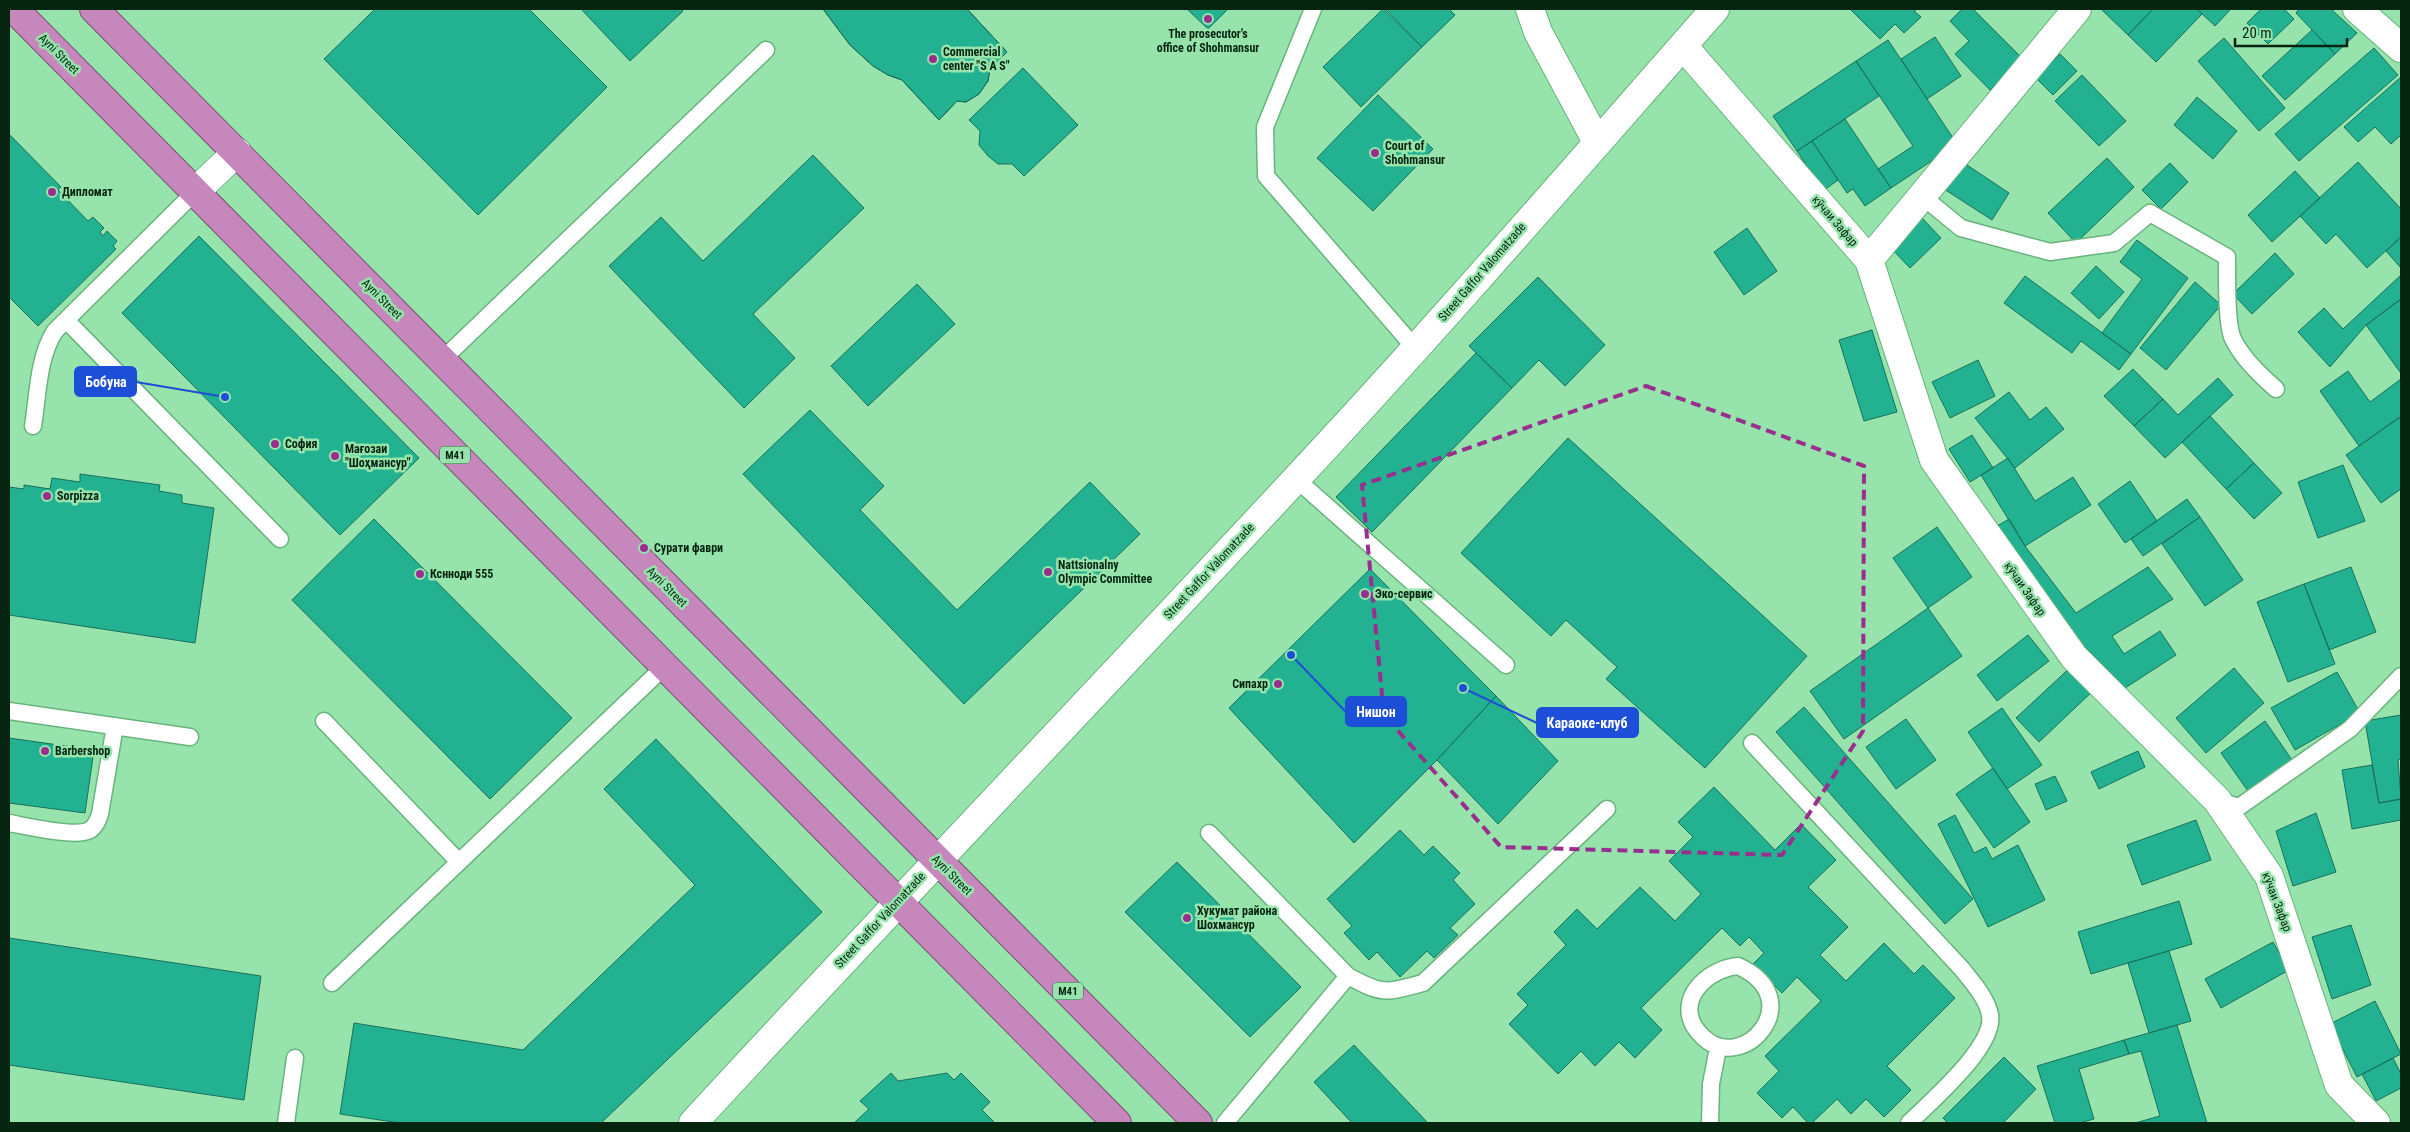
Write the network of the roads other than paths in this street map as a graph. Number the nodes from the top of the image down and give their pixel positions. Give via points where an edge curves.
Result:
1 (14, 9) edge
2 (94, 9) edge
3 (1313, 9) edge
4 (1530, 9) edge
5 (1715, 9) edge
6 (2077, 9) edge
7 (2357, 9) edge
8 (1683, 46) junction
9 (2401, 48) edge
10 (766, 50) dead end
11 (1597, 142) junction
12 (237, 152) junction
13 (195, 192) junction
14 (1922, 196) junction
15 (1869, 260) junction
16 (66, 320) junction
17 (1416, 348) junction
18 (442, 360) junction
19 (2276, 389) dead end
20 (33, 426) dead end
21 (1296, 478) junction
22 (280, 539) dead end
23 (1506, 665) dead end
24 (664, 667) junction
25 (2401, 676) edge
26 (9, 711) edge
27 (324, 720) dead end
28 (115, 726) junction
29 (190, 736) dead end
30 (1752, 743) dead end
31 (2217, 800) junction
32 (1607, 809) dead end
33 (9, 824) edge
34 (1209, 834) dead end
35 (937, 859) junction
36 (459, 862) junction
37 (897, 902) junction
38 (1348, 976) junction
39 (332, 983) dead end
40 (1718, 1048) junction
41 (295, 1058) dead end
42 (286, 1123) edge
43 (693, 1123) edge
44 (1117, 1123) edge
45 (1198, 1123) edge
46 (1225, 1123) edge
47 (1710, 1123) edge
48 (1909, 1123) edge
49 (2376, 1123) edge

1 - 13 highway, Ayni Street / M41
2 - 12 highway, Ayni Street / M41
3 - 17 lane via 1265,127 1266,176
4 - 11 street via 1538,32
5 - 8 street, Street Gaffor Valomatzade
6 - 14 street
7 - 9 street
8 - 11 street, Street Gaffor Valomatzade
8 - 15 street, кӯчаи Зафар
10 - 18 lane
11 - 17 street, Street Gaffor Valomatzade
12 - 13 street
12 - 18 highway, Ayni Street / M41
13 - 16 lane
13 - 24 highway, Ayni Street / M41
14 - 15 street
14 - 19 lane via 1961,228 2050,252 2114,243 2150,212 2227,257 2232,338 2258,374
15 - 31 street, кӯчаи Зафар via 1934,460 2074,657
16 - 20 lane via 55,331 47,347
16 - 22 lane
17 - 21 street, Street Gaffor Valomatzade
18 - 35 highway, Ayni Street / M41
21 - 23 lane
21 - 35 street, Street Gaffor Valomatzade
24 - 36 lane
24 - 37 highway, Ayni Street / M41
25 - 31 lane via 2350,730 2240,807
26 - 28 lane
27 - 36 lane
28 - 29 lane
28 - 33 lane via 100,814 89,831
30 - 48 lane via 1962,969 1982,996 1990,1014 1990,1028 1981,1045
31 - 49 street, кӯчаи Зафар via 2269,876 2339,1085
32 - 38 lane via 1423,983 1393,991 1374,990
34 - 38 lane
35 - 37 street, Street Gaffor Valomatzade
35 - 45 highway, Ayni Street / M41
36 - 39 lane
37 - 43 street, Street Gaffor Valomatzade
37 - 44 highway, Ayni Street / M41
38 - 46 lane
40 - 40 lane via 1692,1023 1689,1009 1692,996 1707,978 1726,967 1738,966 1750,971 1766,987 1772,1008 1760,1034 1732,1048
40 - 47 lane via 1711,1084
41 - 42 lane

